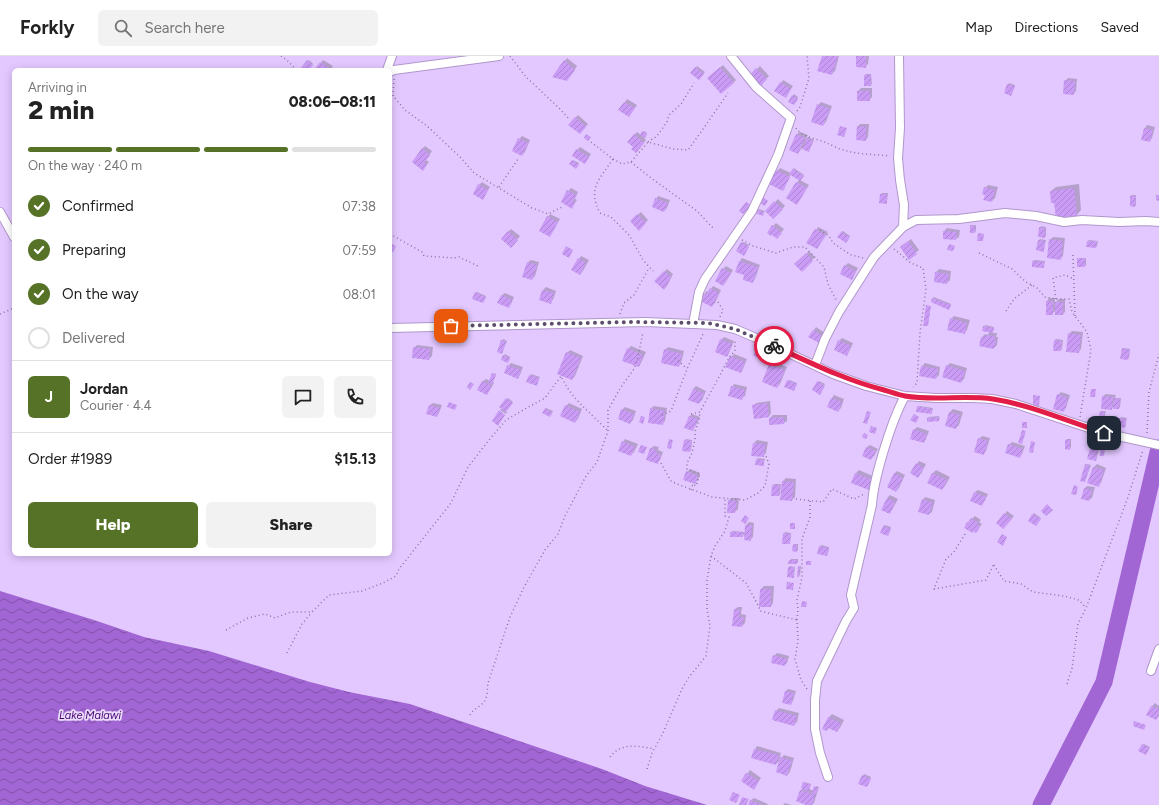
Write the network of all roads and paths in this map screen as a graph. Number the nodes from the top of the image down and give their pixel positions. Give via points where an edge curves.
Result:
1 (281, 56) edge
2 (392, 56) edge
3 (499, 56) edge
4 (510, 56) edge
5 (730, 56) edge
6 (807, 56) edge
7 (899, 56) edge
8 (294, 68) edge
9 (390, 68) edge
10 (392, 71) edge
11 (694, 83) dead end
12 (728, 93) dead end
13 (392, 96) edge
14 (792, 118) junction
15 (570, 120) dead end
16 (591, 142) dead end
17 (648, 142) junction
18 (898, 158) junction
19 (518, 159) dead end
20 (613, 159) junction
21 (631, 162) junction
22 (499, 187) junction
23 (562, 207) dead end
24 (0, 212) edge
25 (1159, 222) edge
26 (903, 227) junction
27 (714, 229) dead end
28 (820, 230) dead end
29 (12, 233) edge
30 (392, 235) edge
31 (735, 236) junction
32 (888, 243) junction
33 (979, 253) dead end
34 (1074, 255) dead end
35 (874, 257) junction
36 (478, 266) dead end
37 (649, 268) junction
38 (653, 271) dead end
39 (1074, 279) junction
40 (1032, 285) junction
41 (1056, 298) junction
42 (718, 302) dead end
43 (12, 309) edge
44 (1006, 310) dead end
45 (839, 312) junction
46 (0, 314) edge
47 (1075, 316) junction
48 (618, 322) junction
49 (645, 322) junction
50 (693, 324) junction
51 (712, 324) junction
52 (392, 328) edge
53 (735, 329) junction
54 (1159, 354) edge
55 (675, 358) dead end
56 (815, 365) junction
57 (687, 369) junction
58 (905, 396) junction
59 (700, 412) junction
60 (691, 414) dead end
61 (662, 415) dead end
62 (1078, 425) junction
63 (608, 431) junction
64 (1146, 440) junction
65 (1159, 445) edge
66 (766, 456) dead end
67 (661, 463) dead end
68 (691, 490) junction
69 (873, 490) junction
70 (725, 497) junction
71 (796, 499) dead end
72 (810, 500) junction
73 (965, 534) dead end
74 (711, 556) junction
75 (1086, 608) junction
76 (312, 612) junction
77 (797, 620) junction
78 (226, 630) dead end
79 (1159, 649) edge
80 (287, 653) dead end
81 (1151, 671) dead end
82 (1067, 684) dead end
83 (815, 700) junction
84 (470, 715) dead end
85 (654, 749) junction
86 (610, 757) dead end
87 (647, 769) dead end
88 (828, 777) dead end

1 - 8 path
2 - 9 street
3 - 10 street
4 - 15 path via 526,77
5 - 14 street via 756,87
6 - 14 path via 809,78 800,107
7 - 18 street
11 - 17 path via 681,104 669,115 657,136
12 - 17 path via 688,150
13 - 22 path via 405,110 427,126 474,173
14 - 18 path via 798,132 812,139 844,150
14 - 31 street via 758,199
16 - 20 path
17 - 21 path
18 - 26 street via 904,205
19 - 22 path
20 - 21 path via 622,164
20 - 37 path via 594,190 596,207 629,235
21 - 27 path via 697,211
22 - 23 path via 516,200 548,214
24 - 29 street
25 - 26 street via 1064,222 1005,213 959,219 916,220
26 - 32 street
28 - 35 path via 851,255 867,259
30 - 36 path via 422,252 424,256 459,257
31 - 45 path via 753,246 776,253 793,247 805,247 824,267
31 - 50 street via 705,279 699,292
32 - 35 street
32 - 58 path via 911,263 923,268 926,289 917,383
33 - 40 path via 1012,269
34 - 39 path
35 - 45 street
37 - 38 path
37 - 48 path via 634,295 624,303
39 - 41 path via 1065,275 1054,278
39 - 47 path
40 - 41 path via 1045,297
40 - 44 path via 1014,299
41 - 47 path via 1069,299
42 - 51 path via 723,310
43 - 46 path
45 - 56 street
47 - 62 path via 1087,332 1092,350
48 - 49 street
48 - 52 street
49 - 50 street
49 - 63 path via 634,369 608,410
50 - 51 street
51 - 53 street
51 - 57 path
53 - 56 street
53 - 59 path via 735,351
54 - 64 path via 1149,392
55 - 57 path
56 - 58 street via 866,386
57 - 61 path via 671,411
58 - 62 street via 992,399 1016,404
58 - 69 street via 892,422
59 - 60 path
59 - 68 path via 692,453 687,463 687,469 700,474 696,486 693,484
62 - 64 street via 1104,433
63 - 76 path via 577,402 561,376 544,398 506,420 489,440 468,467 451,503 396,576 362,591 329,595
63 - 84 path via 597,462 586,476 558,534 524,587 510,617 484,702
64 - 65 street
64 - 75 path via 1127,500
66 - 70 path via 768,464 765,486 745,500
67 - 68 path via 671,481
68 - 70 path via 712,497
69 - 72 path via 854,499 832,489 823,502
69 - 83 street via 852,595 854,608 817,681
70 - 74 path via 725,516 729,516 725,531
71 - 72 path
72 - 77 path via 810,517 802,539 802,577 797,600
73 - 75 path via 954,552 946,559 934,589 986,580 994,564 1004,581 1020,584 1033,592 1078,600
74 - 77 path via 746,583 760,611
74 - 85 path via 707,580 710,626 706,656 689,677
75 - 82 path via 1078,624 1072,668
76 - 78 path via 291,612 275,618 265,614 248,618
76 - 80 path via 302,624
77 - 83 path via 798,641 795,659 800,680
79 - 81 street
83 - 88 street via 815,730
85 - 86 path via 637,746 618,749
85 - 87 path

